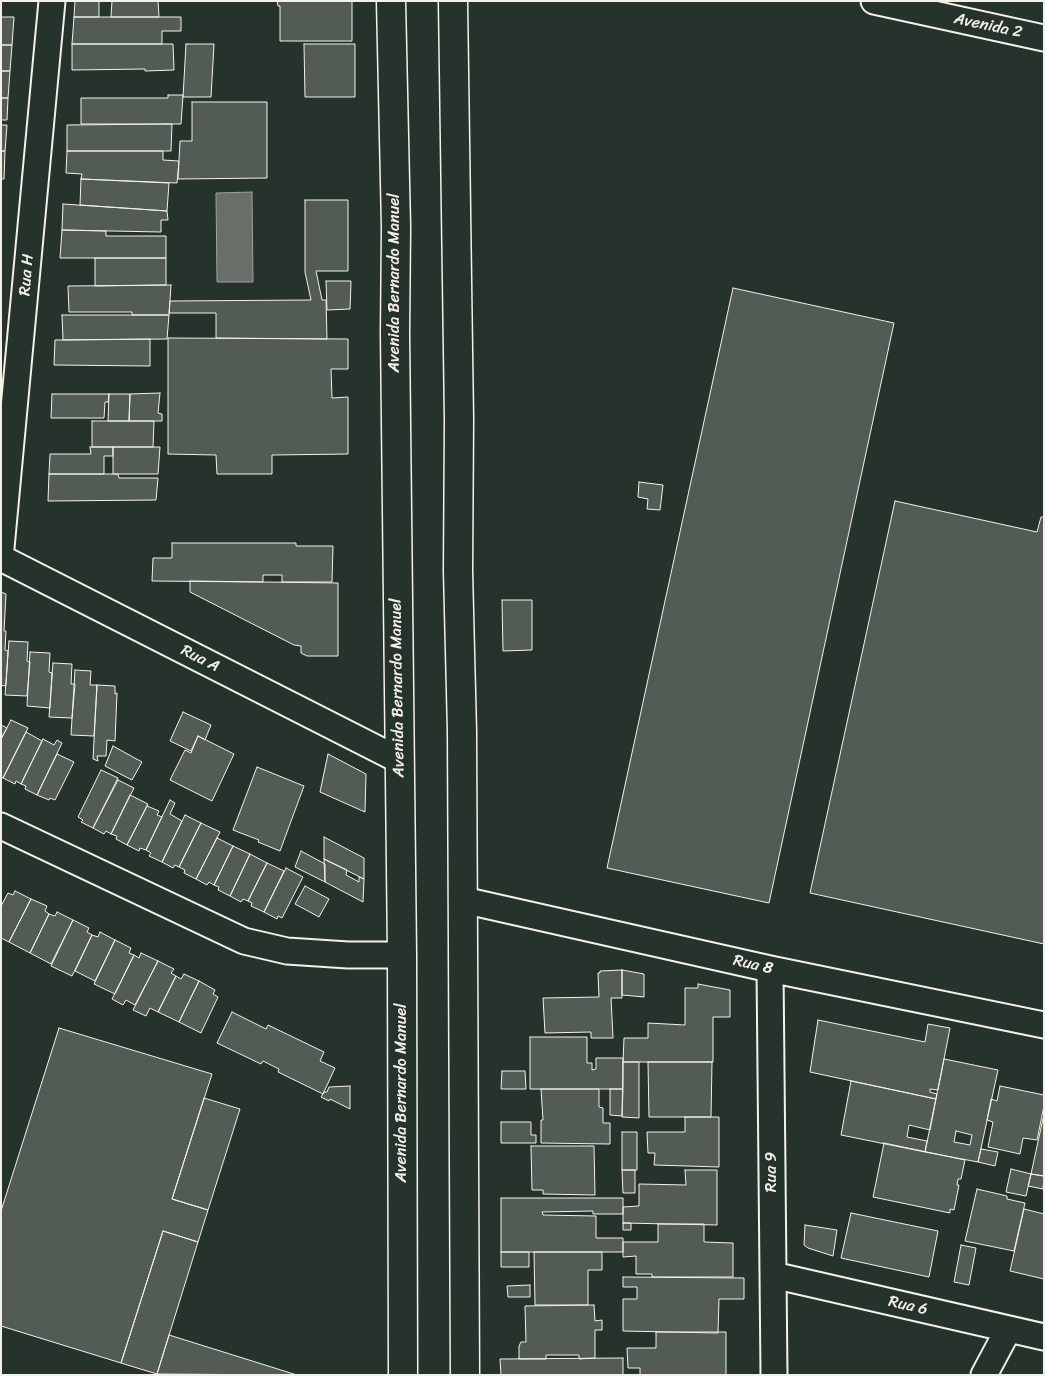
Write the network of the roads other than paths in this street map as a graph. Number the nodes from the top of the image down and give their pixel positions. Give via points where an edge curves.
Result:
1 (52, 1) edge
2 (391, 1) edge
3 (453, 1) edge
4 (874, 1) edge
5 (1044, 38) edge
6 (1, 548) edge
7 (1, 558) edge
8 (399, 760) junction
9 (1, 826) edge
10 (463, 900) junction
11 (402, 955) junction
12 (770, 969) junction
13 (1044, 1025) edge
14 (772, 1274) junction
15 (1008, 1330) junction
16 (1044, 1337) edge
17 (403, 1375) edge
18 (465, 1375) edge
19 (774, 1375) edge
20 (984, 1375) edge

1 - 6 street, Rua H
2 - 8 main road, Avenida Bernardo Manuel via 396,227
3 - 10 main road
4 - 5 street, Avenida 2
7 - 8 street, Rua A
8 - 11 main road, Avenida Bernardo Manuel
9 - 11 street via 244,941 287,951
10 - 12 street, Rua 8
10 - 18 main road
11 - 17 main road, Avenida Bernardo Manuel
12 - 13 street, Rua 8
12 - 14 street, Rua 9
14 - 15 street, Rua 6
14 - 19 street, Rua 9
15 - 16 street, Rua 6
15 - 20 street

